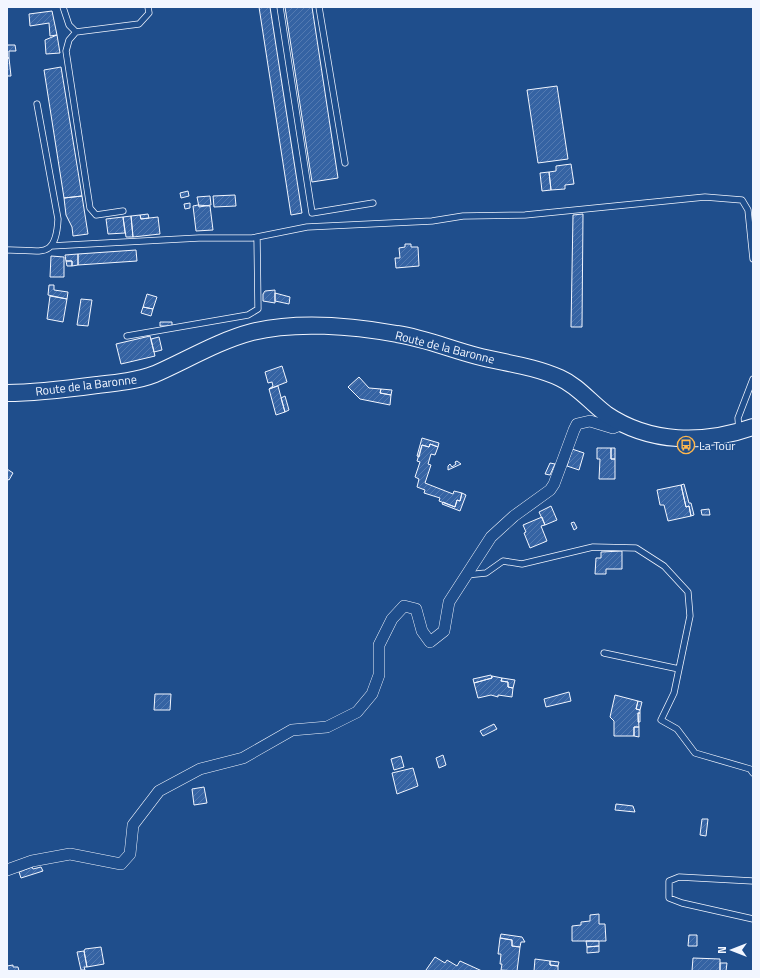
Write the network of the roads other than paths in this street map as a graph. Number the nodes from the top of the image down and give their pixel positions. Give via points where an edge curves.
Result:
1 (63, 7) edge
2 (148, 7) edge
3 (280, 7) edge
4 (320, 7) edge
5 (76, 32) junction
6 (37, 104) dead end
7 (345, 164) dead end
8 (373, 203) dead end
9 (123, 212) dead end
10 (257, 237) junction
11 (51, 246) junction
12 (7, 250) edge
13 (753, 259) edge
14 (127, 336) dead end
15 (753, 379) edge
16 (7, 393) edge
17 (623, 424) junction
18 (746, 430) edge
19 (466, 575) junction
20 (604, 653) dead end
21 (679, 669) junction
22 (753, 772) edge
23 (7, 870) edge
24 (753, 881) edge
25 (753, 919) edge

1 - 5 lane via 69,25
2 - 5 lane via 149,13 139,24
3 - 8 lane via 312,212
4 - 7 lane
5 - 9 lane via 69,40 66,51 90,208 96,215
6 - 11 lane via 58,219 57,236
10 - 11 lane
10 - 13 lane via 314,227 432,221 463,216 525,215 705,197 742,200 748,210
10 - 14 lane via 258,309 248,315
11 - 12 lane via 39,253
15 - 18 lane via 738,418
16 - 17 main road, Route de la Baronne via 48,391 127,381 153,375 230,338 283,328 321,326 359,328 421,338 475,355 548,372 575,386 607,414
17 - 18 main road, Route de la Baronne via 651,435 678,438 707,438
17 - 19 street via 613,428 590,421 577,424 550,490 514,516 491,537
19 - 21 lane via 486,573 503,561 522,564 593,547 636,548 664,566 688,592 690,616
19 - 23 street via 449,602 444,630 430,642 422,630 416,610 404,606 392,620 379,646 379,675 372,694 357,712 327,727 292,730 243,758 200,770 159,791 134,825 130,854 121,864 70,854 32,861
20 - 21 lane
21 - 22 lane via 674,693 661,720 677,729 696,753
24 - 25 lane via 679,877 669,881 669,892 669,898 682,903

